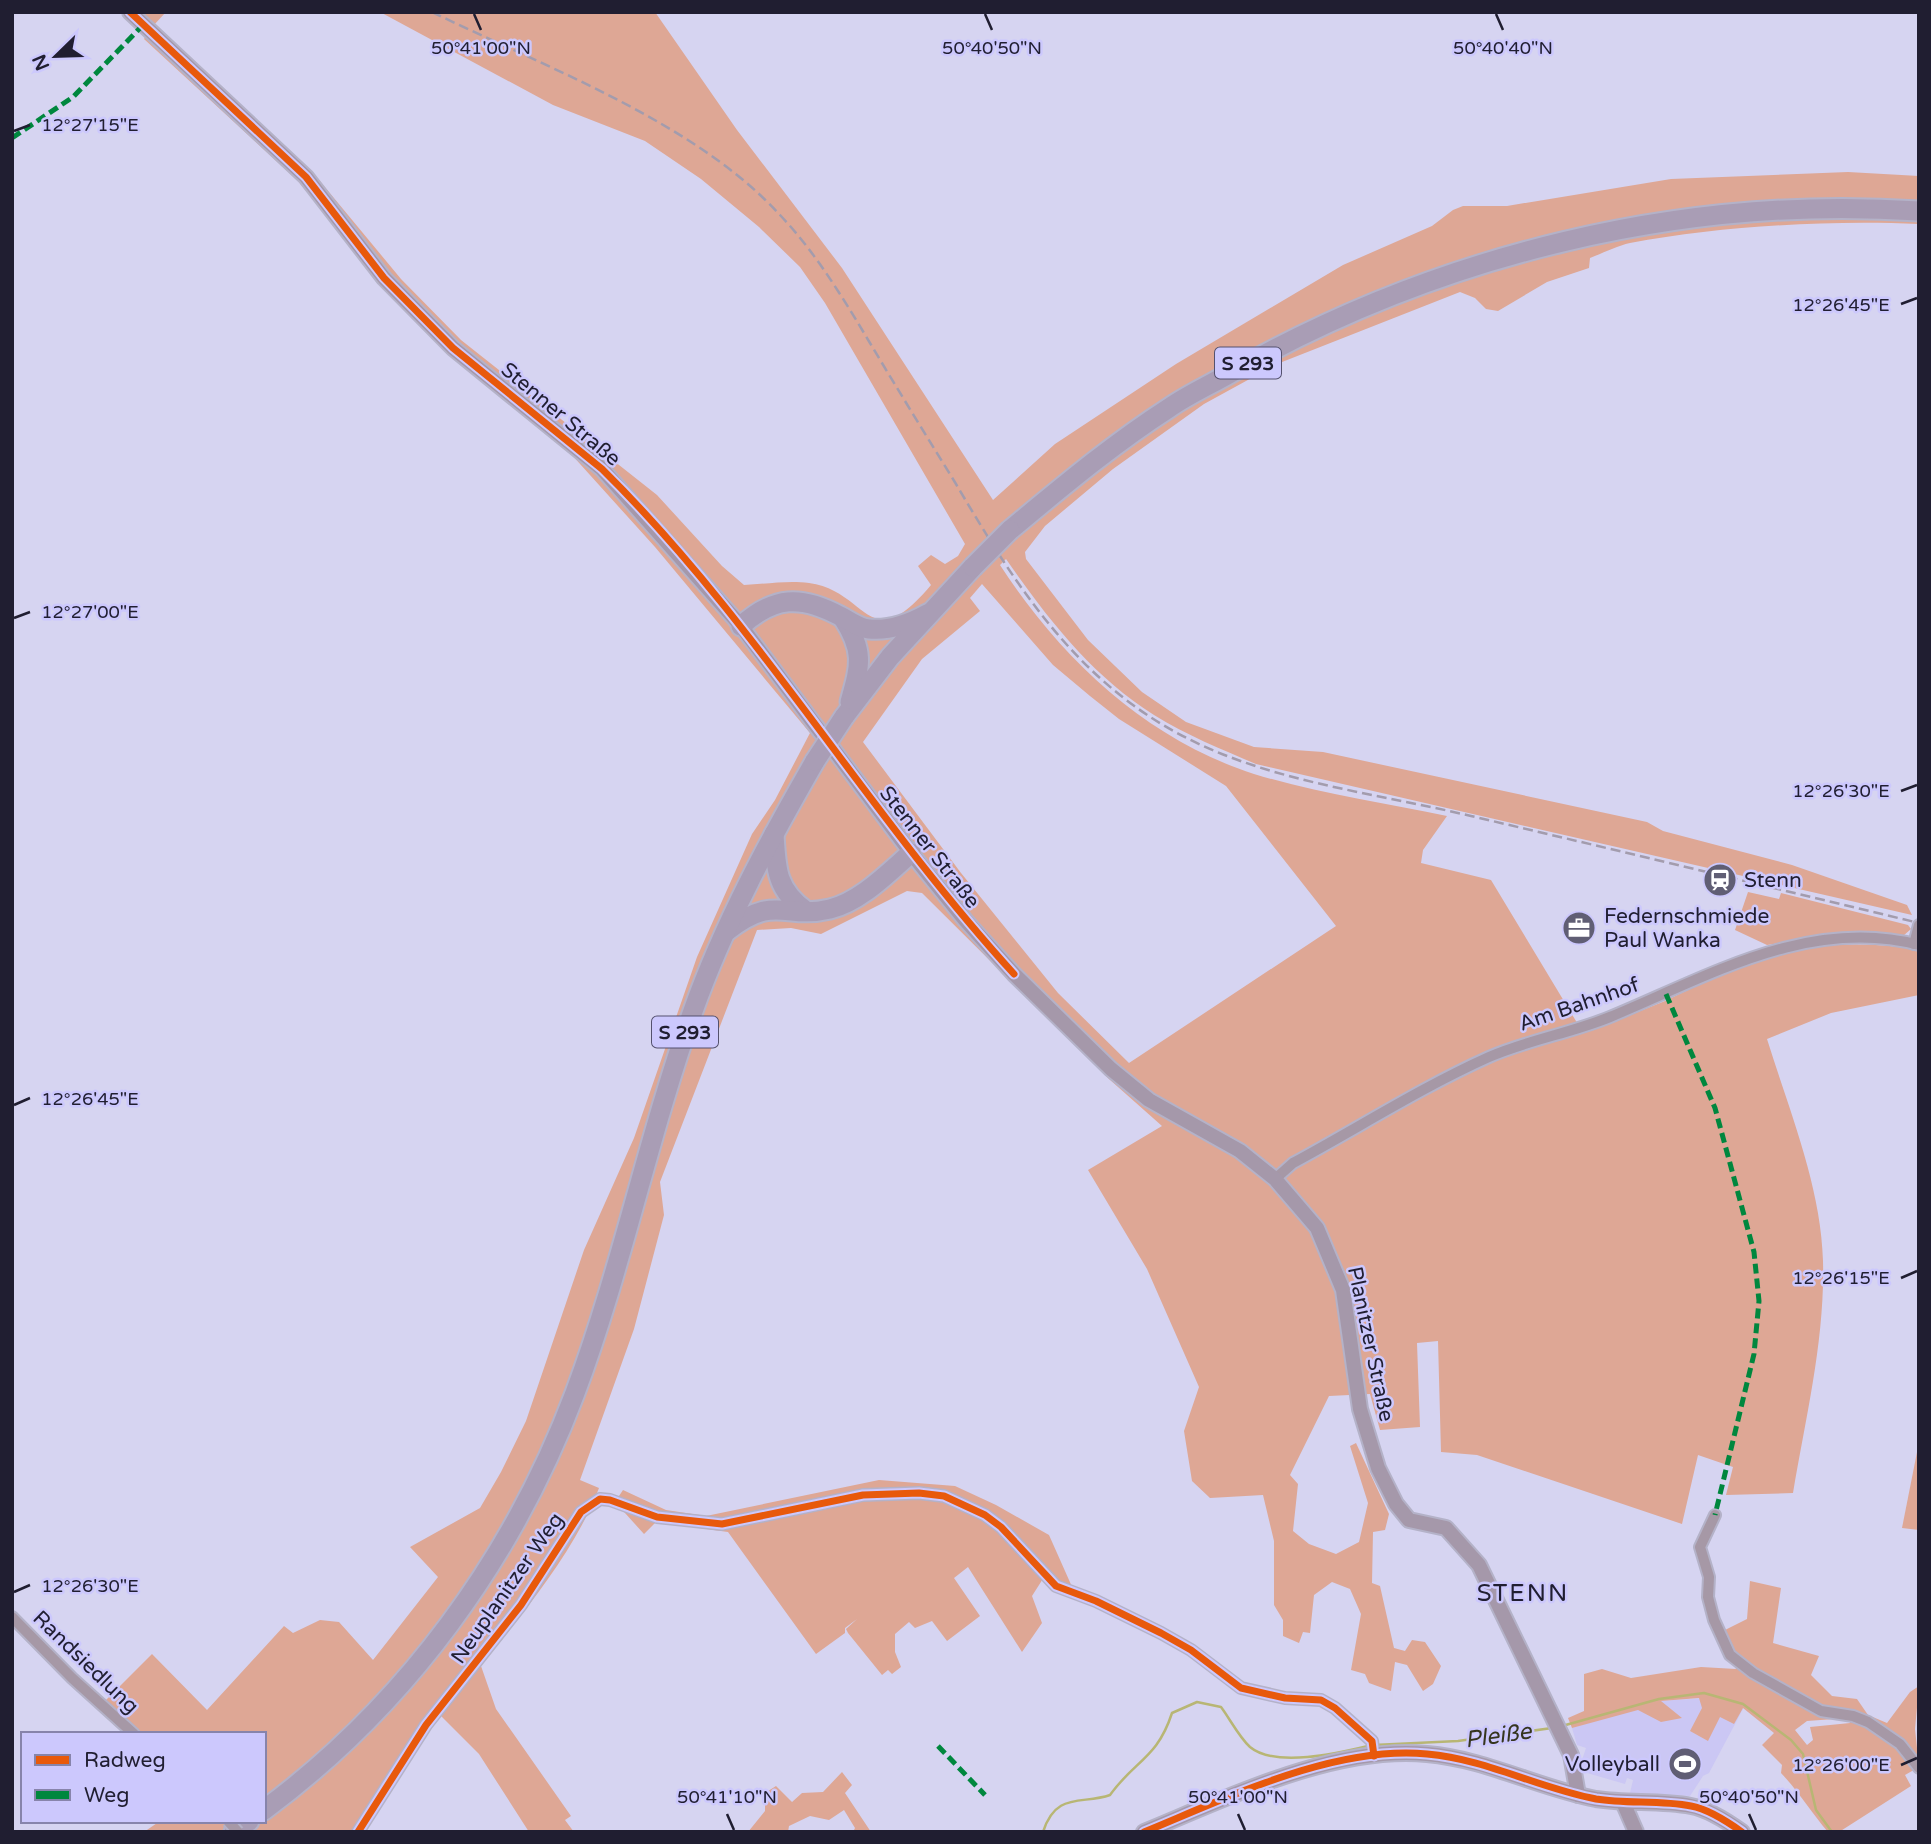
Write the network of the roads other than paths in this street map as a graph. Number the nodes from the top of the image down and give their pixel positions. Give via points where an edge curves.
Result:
1 (130, 12) edge
2 (1919, 211) edge
3 (926, 614) junction
4 (842, 617) junction
5 (741, 626) junction
6 (846, 714) junction
7 (774, 832) junction
8 (911, 853) junction
9 (807, 911) junction
10 (1919, 925) edge
11 (725, 932) junction
12 (1916, 945) edge
13 (1014, 974) joint
14 (1275, 1179) junction
15 (1715, 1515) dead end
16 (12, 1618) edge
17 (132, 1732) edge
18 (1373, 1749) junction
19 (1919, 1768) edge
20 (1578, 1795) junction
21 (1623, 1802) junction
22 (266, 1808) edge
23 (1146, 1831) edge
24 (358, 1832) edge
25 (1636, 1832) edge
26 (1742, 1832) edge

1 - 5 street, Stenner Straße via 306,177 384,278 453,348 603,469
2 - 3 highway, S 293, bridge via 1831,209 1720,215 1611,232 1478,265 1409,289 1315,329 1172,406 1082,470 1010,530
3 - 4 highway via 904,625 875,629
3 - 6 highway, S 293
4 - 5 highway via 809,602 790,601 759,610
4 - 6 highway via 860,654
5 - 8 street, Stenner Straße
6 - 7 highway, S 293, bridge
7 - 9 highway via 779,884
7 - 11 highway, S 293
8 - 9 highway via 845,904
8 - 13 street, Stenner Straße
9 - 11 highway via 758,911
10 - 12 street
11 - 22 highway, S 293 via 672,1071 580,1380 531,1494 474,1590 407,1678 329,1757
12 - 14 street, Am Bahnhof via 1841,939 1760,953 1601,1021 1487,1058 1293,1163
13 - 14 street, Planitzer Straße via 1149,1100 1240,1151
14 - 20 street, Planitzer Straße via 1317,1228 1343,1290 1360,1409 1378,1468 1409,1520 1446,1528 1479,1564 1561,1734 1573,1763
15 - 19 street via 1700,1547 1714,1620 1730,1655 1821,1711 1868,1722 1900,1744
16 - 17 street, Randsiedlung
18 - 20 street via 1465,1760
18 - 23 street via 1239,1790
18 - 24 street, Neuplanitzer Weg via 1335,1708 1321,1700 1241,1688 1161,1633 1056,1586 985,1515 944,1496 863,1495 722,1524 657,1517 600,1499 581,1513 521,1605 426,1725
20 - 21 street
21 - 25 street
21 - 26 street via 1691,1806

